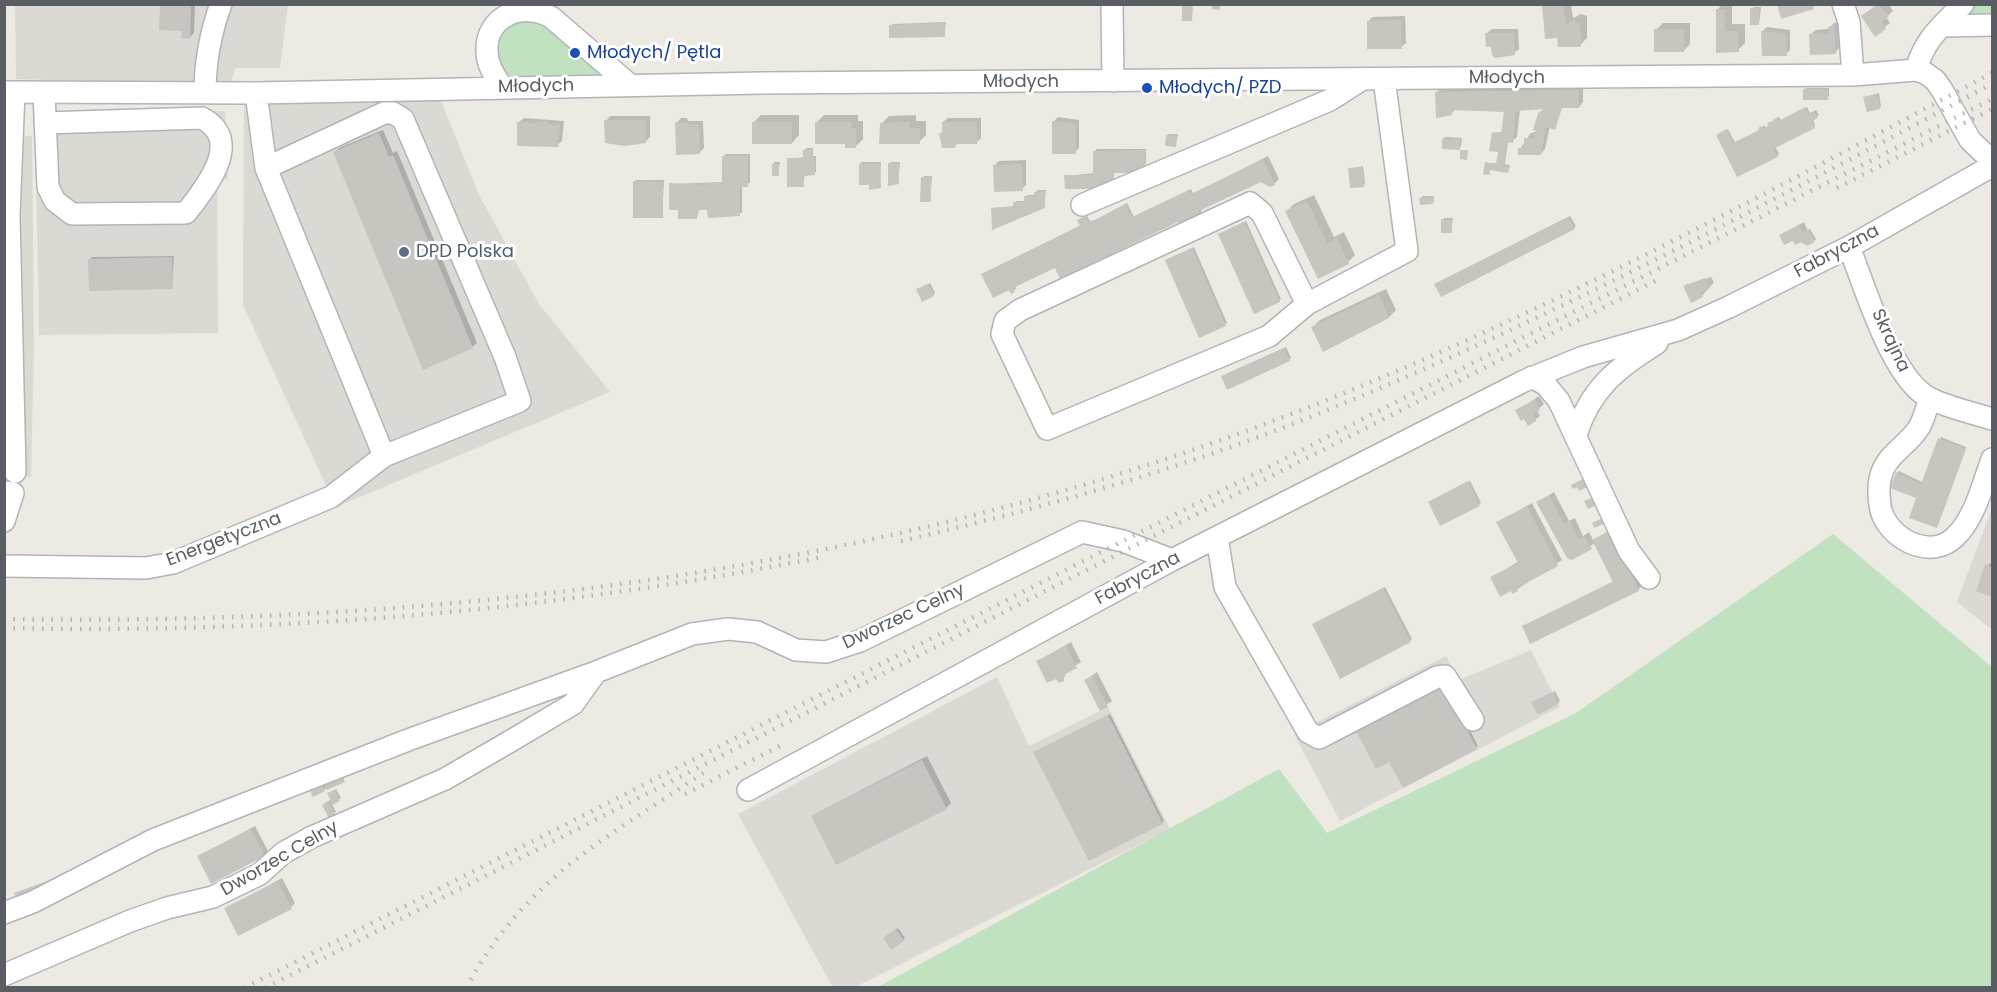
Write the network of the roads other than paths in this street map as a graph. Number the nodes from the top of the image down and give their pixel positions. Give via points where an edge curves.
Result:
1 (221, 4) edge
2 (1112, 4) edge
3 (1843, 4) edge
4 (1963, 4) edge
5 (1992, 25) edge
6 (1942, 26) junction
7 (1916, 70) junction
8 (1853, 75) junction
9 (1363, 79) junction
10 (1384, 79) junction
11 (1113, 81) junction
12 (630, 85) junction
13 (502, 87) junction
14 (9, 92) edge
15 (44, 93) junction
16 (205, 93) junction
17 (256, 93) junction
18 (45, 123) junction
19 (1992, 163) edge
20 (266, 168) junction
21 (1082, 205) dead end
22 (7, 215) edge
23 (1849, 247) junction
24 (1307, 304) junction
25 (1678, 330) junction
26 (1532, 377) junction
27 (1930, 399) junction
28 (1992, 420) edge
29 (1576, 435) junction
30 (384, 456) junction
31 (1992, 459) edge
32 (15, 472) dead end
33 (4, 492) edge
34 (4, 521) edge
35 (1217, 537) junction
36 (1172, 560) junction
37 (4, 566) edge
38 (1649, 578) dead end
39 (596, 672) junction
40 (1473, 720) dead end
41 (748, 790) dead end
42 (4, 913) edge
43 (4, 975) edge

1 - 16 street via 211,30
2 - 11 street
3 - 8 street via 1849,22
4 - 6 street
5 - 6 street
6 - 7 street via 1925,44
7 - 8 street, Młodych
7 - 19 street via 1935,80 1970,140
8 - 10 street, Młodych
9 - 10 street, Młodych
9 - 11 street, Młodych
9 - 21 street via 1330,100
10 - 24 street via 1407,251
11 - 12 street, Młodych
12 - 13 street, Młodych
12 - 13 street via 551,17 525,10 500,20 487,42 487,59
13 - 17 street, Młodych
14 - 15 street, Młodych
14 - 22 street
15 - 16 street, Młodych
15 - 18 street
16 - 17 street, Młodych
17 - 20 street
18 - 18 street via 48,187 54,201 72,214 186,213 215,174 220,158 218,132 202,118
19 - 23 street, Fabryczna
20 - 30 street
20 - 30 street, Energetyczna via 384,113 403,119 505,357 520,401
22 - 32 street
23 - 25 street, Fabryczna
23 - 27 street, Skrajna via 1894,358 1906,377
24 - 24 street via 1262,213 1250,203 1020,310 1005,321 1002,334 1047,429 1269,336
25 - 26 street, Fabryczna via 1583,357
25 - 29 street, Fabryczna via 1604,382 1583,414
26 - 29 street via 1553,392
26 - 35 street, Fabryczna
27 - 28 street, Skrajna
27 - 31 street via 1918,429 1887,460 1880,481 1882,515 1897,534 1910,544 1937,548 1955,538 1969,518
29 - 38 street via 1629,551
30 - 37 street, Energetyczna via 331,497 173,563 146,568
33 - 34 street via 13,492
35 - 36 street, Fabryczna
35 - 40 street via 1225,587 1308,732 1319,738 1445,676
36 - 39 street, Dworzec Celny via 1123,541 1082,532 860,641 826,652 796,650 757,632 728,629 692,634
36 - 41 street, Fabryczna
39 - 42 street, Dworzec Celny via 408,740 153,840
39 - 43 street, Dworzec Celny via 573,704 445,779 312,837 283,853 260,874 213,897 130,921

